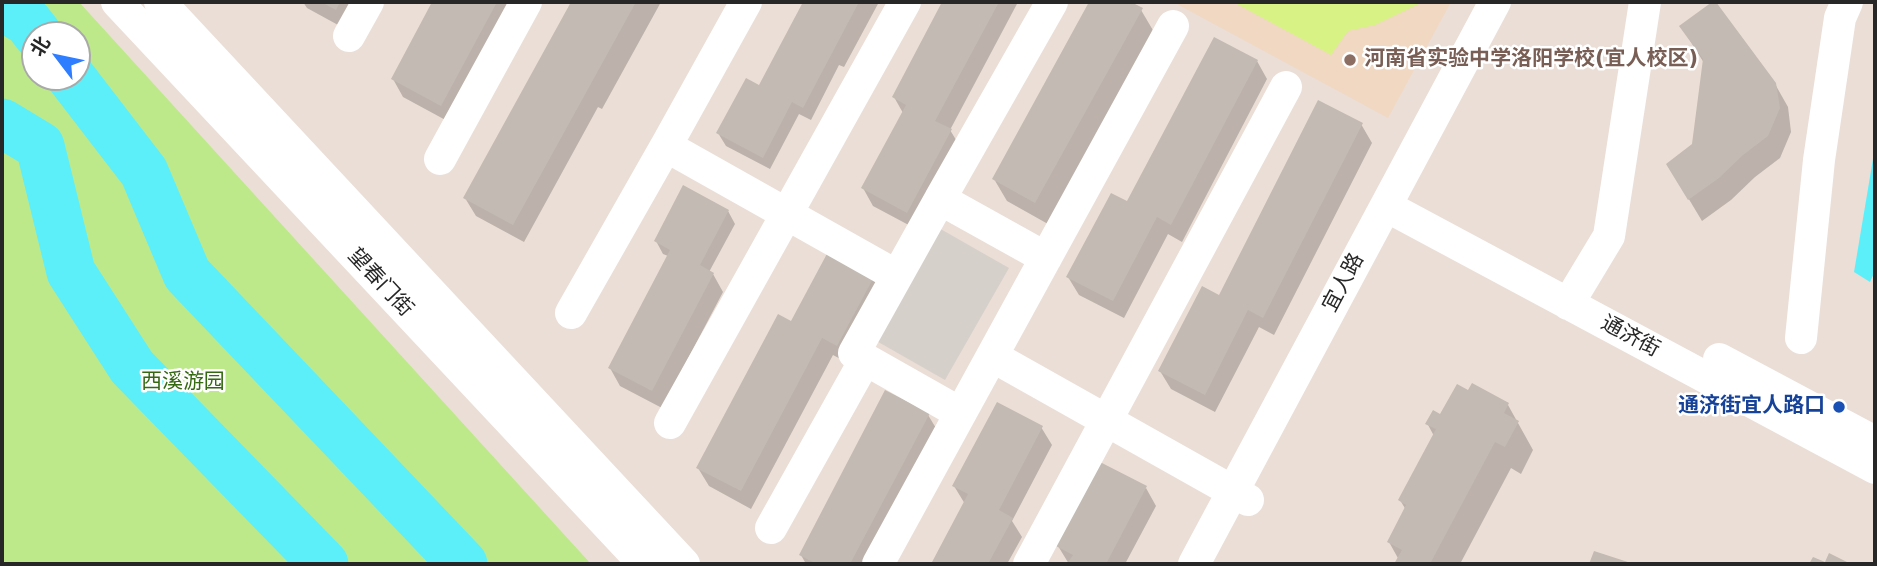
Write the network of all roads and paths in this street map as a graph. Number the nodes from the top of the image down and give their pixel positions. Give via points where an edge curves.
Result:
1 (117, 2) edge
2 (160, 2) edge
3 (368, 2) edge
4 (527, 2) edge
5 (746, 2) edge
6 (905, 2) edge
7 (1052, 2) edge
8 (1495, 2) edge
9 (1515, 2) edge
10 (1645, 2) edge
11 (1841, 3) edge
12 (1173, 26) dead end
13 (349, 36) dead end
14 (1286, 87) dead end
15 (666, 146) junction
16 (440, 159) dead end
17 (940, 199) junction
18 (1398, 201) junction
19 (787, 214) junction
20 (1046, 258) junction
21 (897, 276) junction
22 (1573, 295) junction
23 (571, 313) dead end
24 (1801, 338) dead end
25 (992, 356) junction
26 (865, 360) junction
27 (960, 414) junction
28 (1106, 420) junction
29 (670, 424) dead end
30 (1875, 442) edge
31 (1875, 468) edge
32 (1240, 496) junction
33 (771, 528) dead end
34 (643, 564) edge
35 (684, 564) edge
36 (878, 564) edge
37 (1029, 564) edge
38 (1194, 564) edge
39 (1214, 564) edge

1 - 34 street, 望春门街
2 - 35 street, 望春门街
3 - 13 street
4 - 16 street
5 - 15 street
6 - 19 street
7 - 17 street
8 - 18 street, 宜人路
9 - 18 street, 宜人路
10 - 22 street via 1609,236
11 - 24 street
12 - 20 street
14 - 28 street
15 - 19 street
15 - 23 street
17 - 20 street
17 - 21 street
18 - 22 street, 通济街
18 - 32 street, 宜人路
19 - 21 street
19 - 29 street
20 - 25 street
21 - 26 street via 854,353
22 - 30 street, 通济街
22 - 31 street, 通济街
25 - 27 street
25 - 28 street
26 - 27 street
26 - 33 street
27 - 36 street
28 - 32 street
28 - 37 street
32 - 38 street, 宜人路
32 - 39 street, 宜人路

